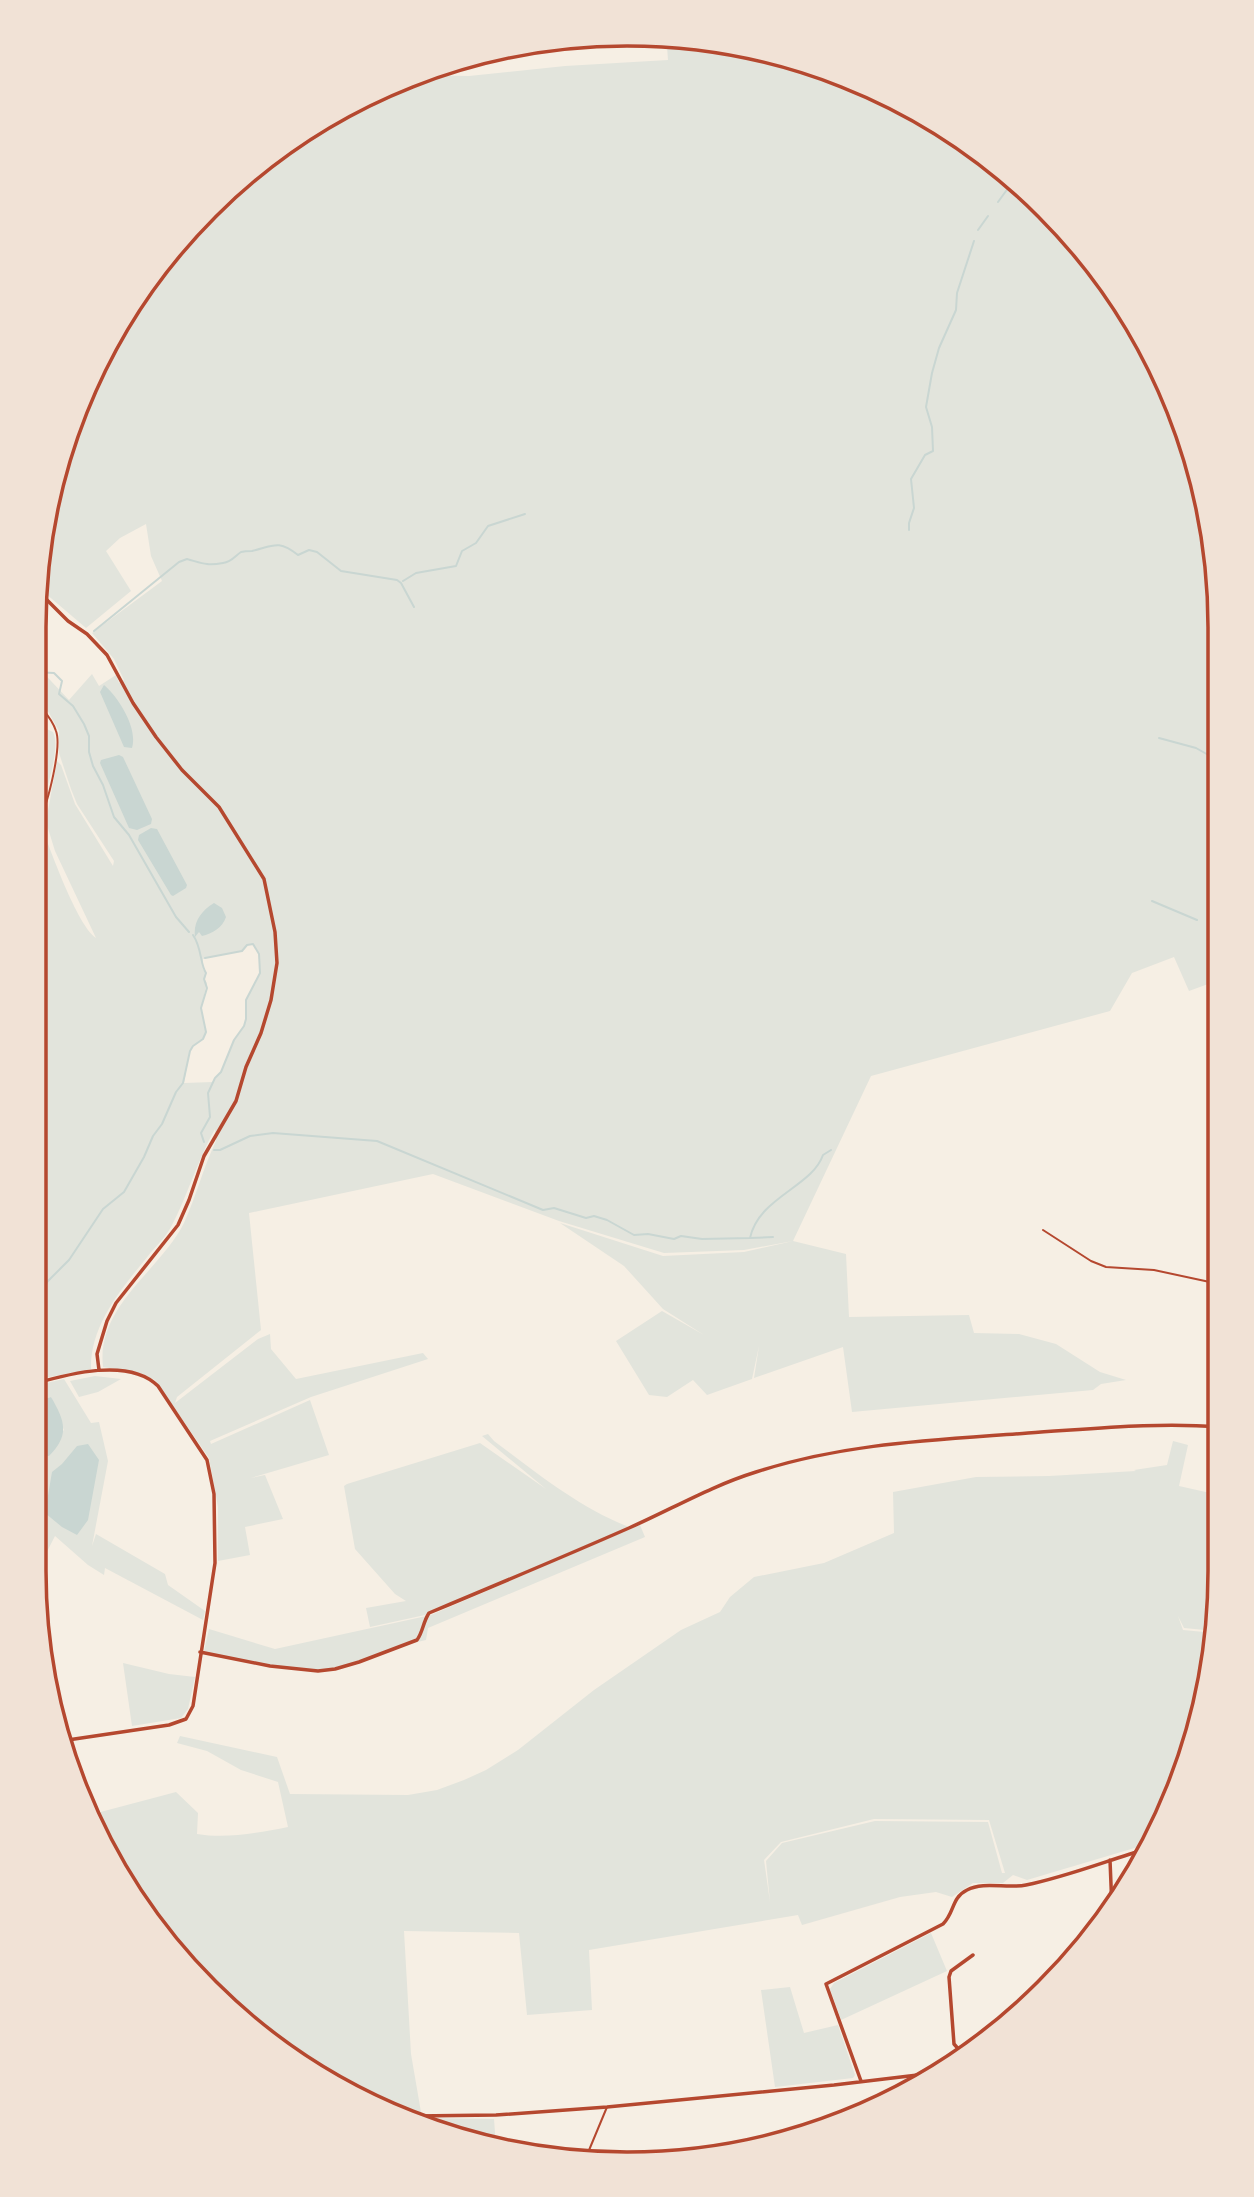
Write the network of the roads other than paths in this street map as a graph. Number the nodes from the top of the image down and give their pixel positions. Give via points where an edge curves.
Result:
1 (47, 600) edge
2 (46, 713) edge
3 (46, 795) edge
4 (1043, 1230) dead end
5 (1208, 1282) edge
6 (99, 1370) junction
7 (46, 1380) edge
8 (1208, 1426) edge
9 (200, 1652) junction
10 (71, 1740) edge
11 (1136, 1852) edge
12 (1110, 1860) junction
13 (1111, 1891) edge
14 (973, 1955) dead end
15 (957, 2048) edge
16 (916, 2075) edge
17 (861, 2081) junction
18 (607, 2107) junction
19 (427, 2116) edge
20 (589, 2150) edge

1 - 6 street via 107,655 156,737 219,807 264,879 275,932 277,963 271,1000 236,1101 204,1156 178,1225 116,1303 97,1354
2 - 3 lane via 58,737
4 - 5 lane via 1105,1267 1154,1270
6 - 7 street
6 - 9 street via 153,1381 206,1460 214,1494 215,1563
8 - 9 street via 1130,1426 970,1437 806,1457 707,1489 632,1527 429,1613 417,1640 359,1662 334,1669 299,1670
9 - 10 street via 193,1706 186,1719
11 - 12 street
12 - 13 street
12 - 17 street via 1027,1885 968,1889 959,1895 943,1924 826,1984
14 - 15 street via 951,1970 949,1977
16 - 17 street
17 - 18 street
18 - 19 street
18 - 20 lane

